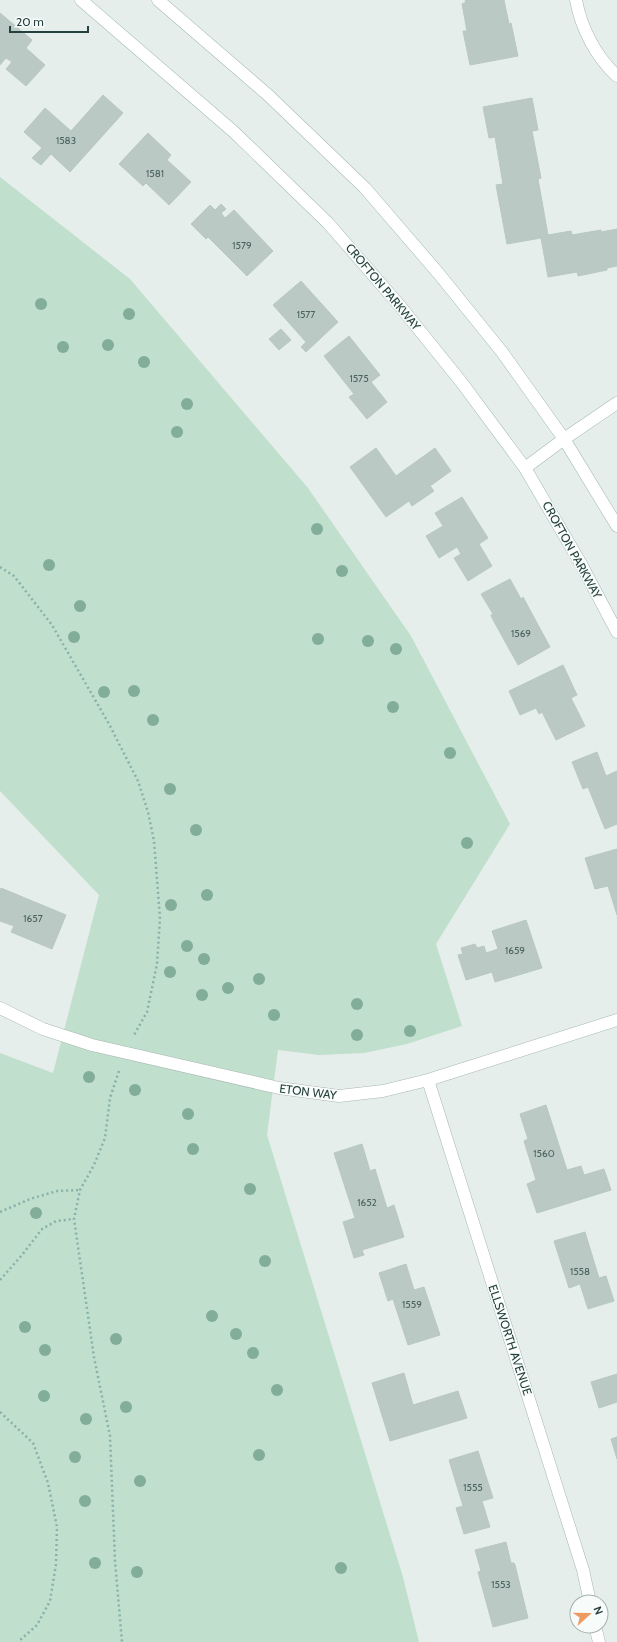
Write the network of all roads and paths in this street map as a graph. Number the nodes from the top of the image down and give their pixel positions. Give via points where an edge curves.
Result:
1 (81, 0) edge
2 (158, 0) edge
3 (576, 0) edge
4 (617, 76) edge
5 (617, 403) edge
6 (564, 438) junction
7 (525, 468) junction
8 (617, 526) edge
9 (0, 567) edge
10 (617, 632) edge
11 (0, 1008) edge
12 (617, 1020) edge
13 (125, 1052) junction
14 (428, 1080) junction
15 (80, 1190) junction
16 (0, 1212) edge
17 (74, 1219) junction
18 (0, 1280) edge
19 (0, 1412) edge
20 (588, 1594) edge
21 (18, 1642) edge
22 (122, 1642) edge

1 - 7 street, CROFTON PARKWAY via 234,132 328,223 462,383
2 - 6 street via 268,95 365,188 502,352
3 - 4 street via 589,38 606,66
5 - 6 street
6 - 7 street
6 - 8 street
7 - 10 street, CROFTON PARKWAY
9 - 13 path via 14,576 52,625 109,724 138,781 148,812 154,841 160,918 157,964 147,1012
11 - 13 street, ETON WAY via 43,1029 92,1045
12 - 14 street, ETON WAY
13 - 14 street, ETON WAY via 278,1088 338,1096 384,1091
13 - 15 path via 110,1098 105,1138
14 - 20 street, ELLSWORTH AVENUE via 583,1570
15 - 16 path via 57,1191
15 - 17 path
17 - 18 path via 56,1221 42,1229
17 - 22 path via 94,1357 110,1436 115,1560
19 - 21 path via 33,1443 48,1483 57,1527 56,1564 50,1601 37,1625

